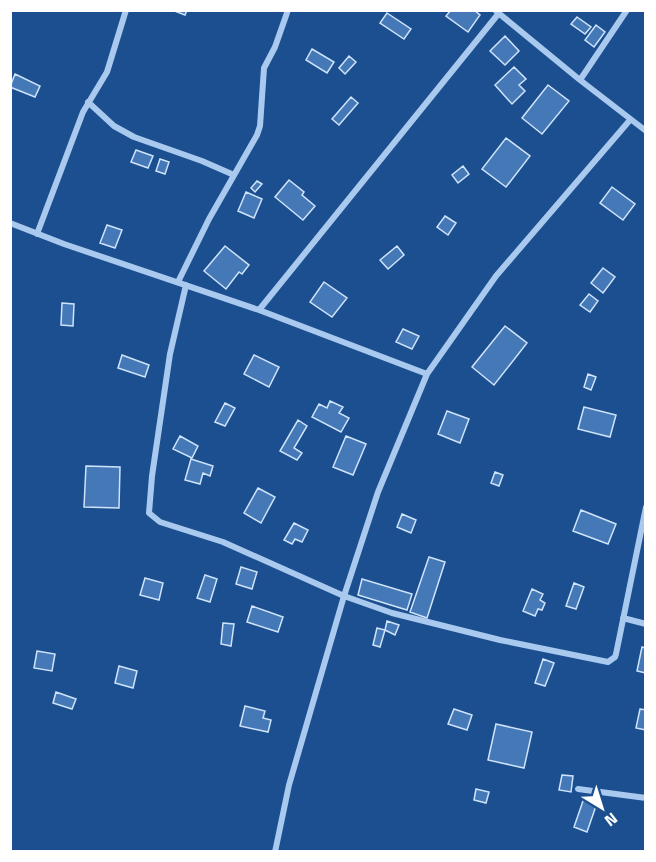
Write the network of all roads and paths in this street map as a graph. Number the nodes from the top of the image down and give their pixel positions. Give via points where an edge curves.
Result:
1 (126, 10) edge
2 (288, 10) edge
3 (627, 10) edge
4 (497, 12) edge
5 (580, 80) junction
6 (88, 102) junction
7 (630, 120) junction
8 (645, 131) edge
9 (234, 174) junction
10 (10, 223) edge
11 (38, 234) junction
12 (178, 282) junction
13 (186, 285) junction
14 (259, 310) junction
15 (427, 374) junction
16 (645, 507) edge
17 (345, 596) junction
18 (623, 618) junction
19 (645, 624) edge
20 (578, 789) dead end
21 (645, 798) edge
22 (275, 852) edge

1 - 6 street via 106,72
2 - 9 street via 264,68 260,126
3 - 5 street
4 - 5 street
4 - 14 street
5 - 7 street
6 - 9 street via 114,126 134,137
6 - 11 street
7 - 8 street
7 - 15 street via 496,276
9 - 12 street
10 - 11 street
11 - 12 street
12 - 13 street
13 - 14 street
13 - 17 street via 170,354 150,516 223,542
14 - 15 street
15 - 17 street via 378,492
16 - 18 street
17 - 18 street via 392,613 608,662 615,657
17 - 22 street via 289,785
18 - 19 street
20 - 21 street

